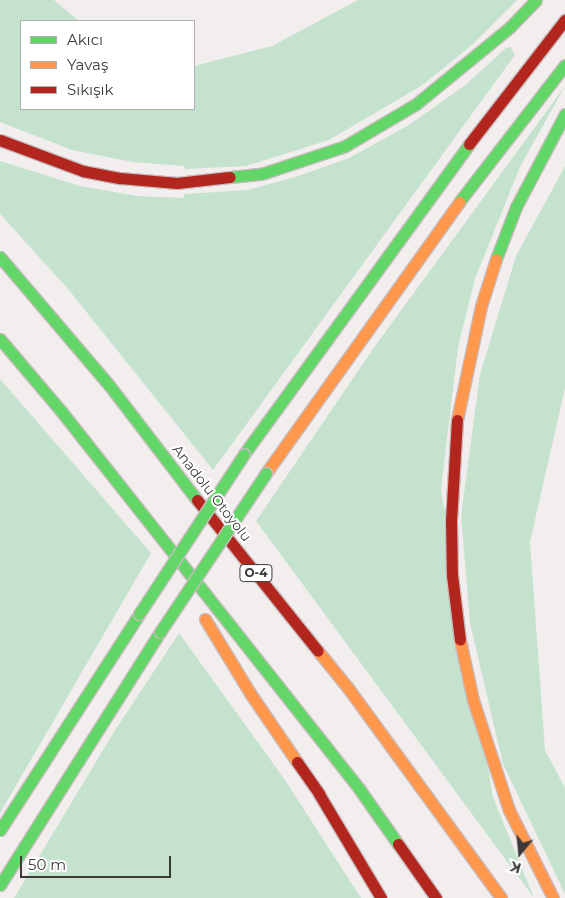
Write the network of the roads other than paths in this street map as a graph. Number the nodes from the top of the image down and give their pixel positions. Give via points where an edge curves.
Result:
1 (536, 0) edge
2 (565, 20) edge
3 (565, 65) edge
4 (565, 114) edge
5 (0, 140) edge
6 (0, 257) edge
7 (0, 339) edge
8 (141, 515) junction
9 (0, 830) edge
10 (0, 885) edge
11 (381, 898) edge
12 (436, 898) edge
13 (501, 898) edge
14 (553, 898) edge

1 - 5 highway via 510,27 416,104 345,146 261,174 177,182 120,178 75,168
2 - 9 highway, bridge via 451,167 244,454
3 - 10 highway, bridge via 443,223 266,473 160,632
4 - 14 highway via 516,207 481,306 458,410 451,520 459,637 473,700 509,810
6 - 13 highway, Anadolu Otoyolu / O-4 via 109,385 198,502 348,688
7 - 8 highway via 61,411
8 - 11 highway via 250,693 319,794
8 - 12 highway via 360,790

